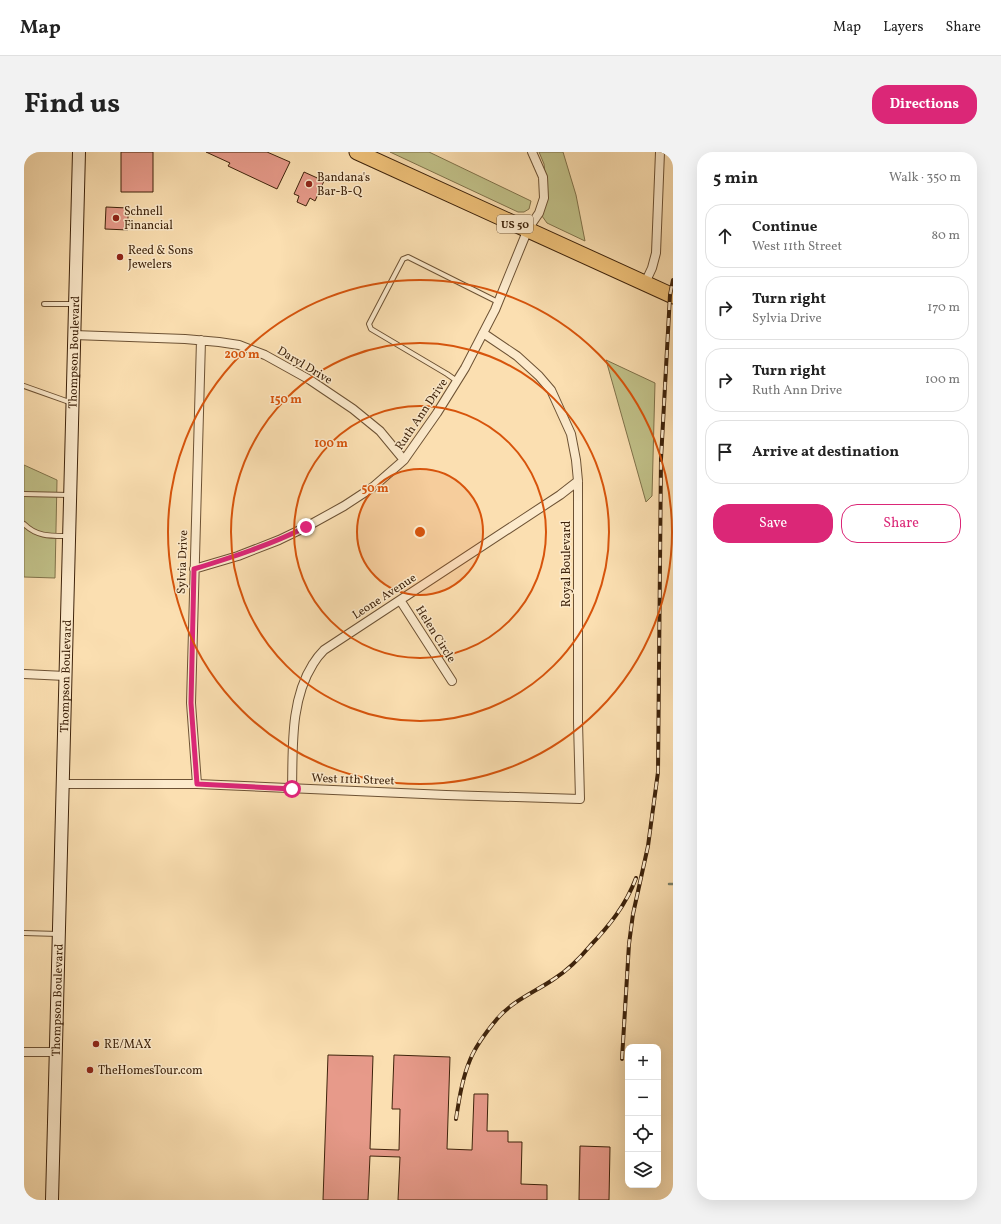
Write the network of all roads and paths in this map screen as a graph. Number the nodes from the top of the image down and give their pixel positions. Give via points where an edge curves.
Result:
1 (79, 152) edge
2 (357, 152) edge
3 (532, 152) edge
4 (660, 152) edge
5 (528, 229) junction
6 (645, 284) junction
7 (673, 296) edge
8 (498, 302) junction
9 (44, 304) dead end
10 (75, 304) junction
11 (483, 333) junction
12 (74, 335) junction
13 (201, 340) junction
14 (457, 381) junction
15 (24, 386) edge
16 (72, 403) junction
17 (404, 460) junction
18 (578, 481) junction
19 (24, 494) edge
20 (70, 495) junction
21 (24, 524) edge
22 (69, 536) junction
23 (194, 569) junction
24 (400, 600) junction
25 (24, 674) edge
26 (66, 676) junction
27 (452, 681) dead end
28 (62, 784) junction
29 (197, 784) junction
30 (292, 789) junction
31 (548, 798) joint
32 (24, 933) edge
33 (58, 934) junction
34 (24, 1052) edge
35 (55, 1052) junction
36 (52, 1200) edge

1 - 10 main road, Thompson Boulevard
2 - 5 highway, US 50
3 - 5 street, Ruth Ann Drive via 543,177 544,198 540,213
4 - 6 street via 656,253
5 - 6 highway, US 50
5 - 8 street, Ruth Ann Drive
6 - 7 highway, US 50
8 - 11 street, Ruth Ann Drive
8 - 14 lane via 408,257 403,259 369,324 371,329
9 - 10 lane
10 - 12 main road, Thompson Boulevard
11 - 14 street, Ruth Ann Drive
11 - 18 street, Royal Boulevard via 518,356 551,390 570,434
12 - 13 street, Daryl Drive
12 - 16 main road, Thompson Boulevard
13 - 17 street, Daryl Drive via 239,345 265,355 310,380 380,431
13 - 23 street, Sylvia Drive
14 - 17 street, Ruth Ann Drive
15 - 16 lane
16 - 20 main road, Thompson Boulevard
17 - 23 street, Ruth Ann Drive via 373,488 306,527 238,556
18 - 24 street, Leone Avenue
18 - 31 street, Royal Boulevard via 580,799
19 - 20 lane
20 - 22 main road, Thompson Boulevard
21 - 22 lane via 44,536
22 - 26 main road, Thompson Boulevard
23 - 29 street, Sylvia Drive via 191,703
24 - 27 street, Helen Circle
24 - 30 street, Leone Avenue via 324,650 313,664 304,680 293,730
25 - 26 street
26 - 28 main road, Thompson Boulevard
28 - 29 street, West 11th Street
28 - 33 main road, Thompson Boulevard
29 - 30 street, West 11th Street
30 - 31 street, West 11th Street
32 - 33 lane
33 - 35 main road, Thompson Boulevard
34 - 35 street
35 - 36 main road, Thompson Boulevard

